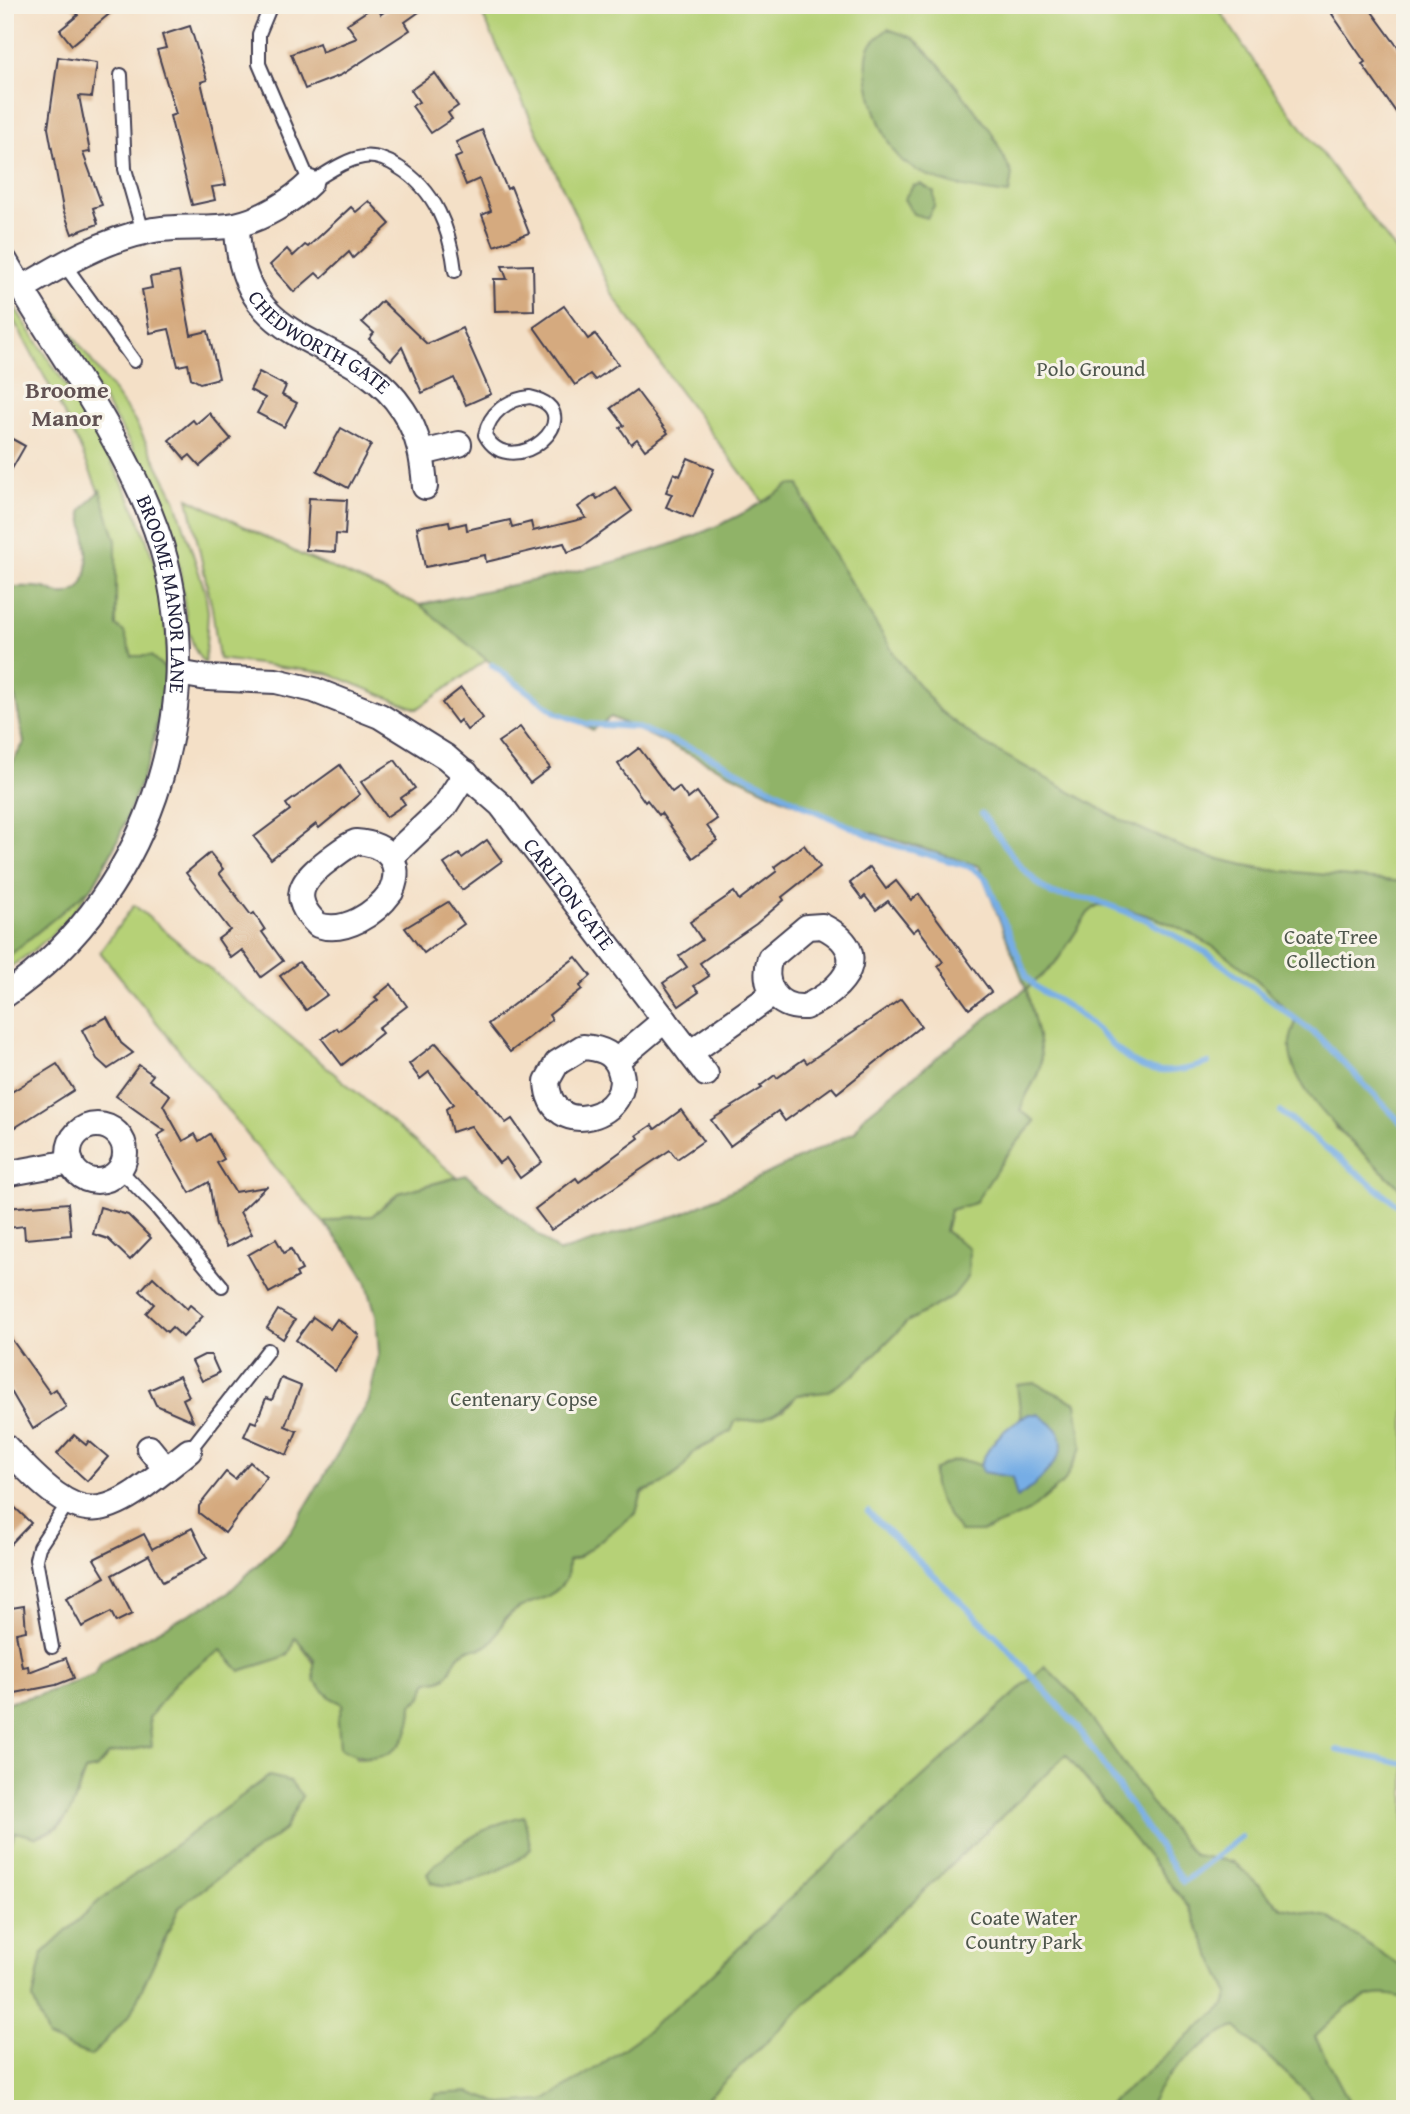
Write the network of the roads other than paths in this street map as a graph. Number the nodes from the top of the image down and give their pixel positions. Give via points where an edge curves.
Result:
1 (271, 5) edge
2 (121, 75) dead end
3 (310, 183) junction
4 (237, 225) junction
5 (143, 232) junction
6 (5, 261) edge
7 (64, 264) junction
8 (455, 271) dead end
9 (22, 289) junction
10 (134, 361) dead end
11 (485, 435) junction
12 (459, 444) joint
13 (422, 453) junction
14 (425, 486) dead end
15 (178, 673) junction
16 (466, 773) junction
17 (391, 856) dead end
18 (773, 994) dead end
19 (5, 995) edge
20 (665, 1020) junction
21 (690, 1053) junction
22 (616, 1061) dead end
23 (706, 1074) dead end
24 (71, 1162) junction
25 (120, 1170) junction
26 (5, 1174) edge
27 (222, 1286) dead end
28 (268, 1350) dead end
29 (5, 1446) edge
30 (149, 1448) dead end
31 (189, 1451) joint
32 (166, 1469) junction
33 (68, 1503) junction
34 (52, 1647) dead end

1 - 3 lane via 259,34 259,64
2 - 5 lane via 125,169
3 - 4 street via 286,202
3 - 8 lane via 360,157 377,157 401,168 425,187 434,201 447,232
4 - 5 street
4 - 13 street, CHEDWORTH GATE via 244,274 265,309 289,332 363,372 386,391 408,418
5 - 7 street
6 - 9 street, BROOME MANOR LANE
7 - 9 street
7 - 10 lane
9 - 15 street, BROOME MANOR LANE via 118,448 151,515 170,581
11 - 11 lane via 494,415 514,400 537,398 551,411 552,432 534,448 505,451 489,443
11 - 12 lane
12 - 13 street
13 - 14 street, CHEDWORTH GATE
15 - 16 street, CARLTON GATE via 276,681 344,700 415,735
15 - 19 street, BROOME MANOR LANE via 163,772 132,850 106,897 73,936
16 - 17 street via 443,807
16 - 20 street, CARLTON GATE via 501,806
18 - 21 street
20 - 21 street, CARLTON GATE
20 - 22 street
21 - 23 street, CARLTON GATE
24 - 25 street via 78,1174 95,1181
24 - 25 street via 69,1148 78,1132 104,1125 124,1143
24 - 26 street
25 - 27 lane
28 - 31 lane
29 - 33 street via 49,1491
30 - 32 street
31 - 32 street
32 - 33 street via 106,1508 93,1510
33 - 34 lane via 36,1559

